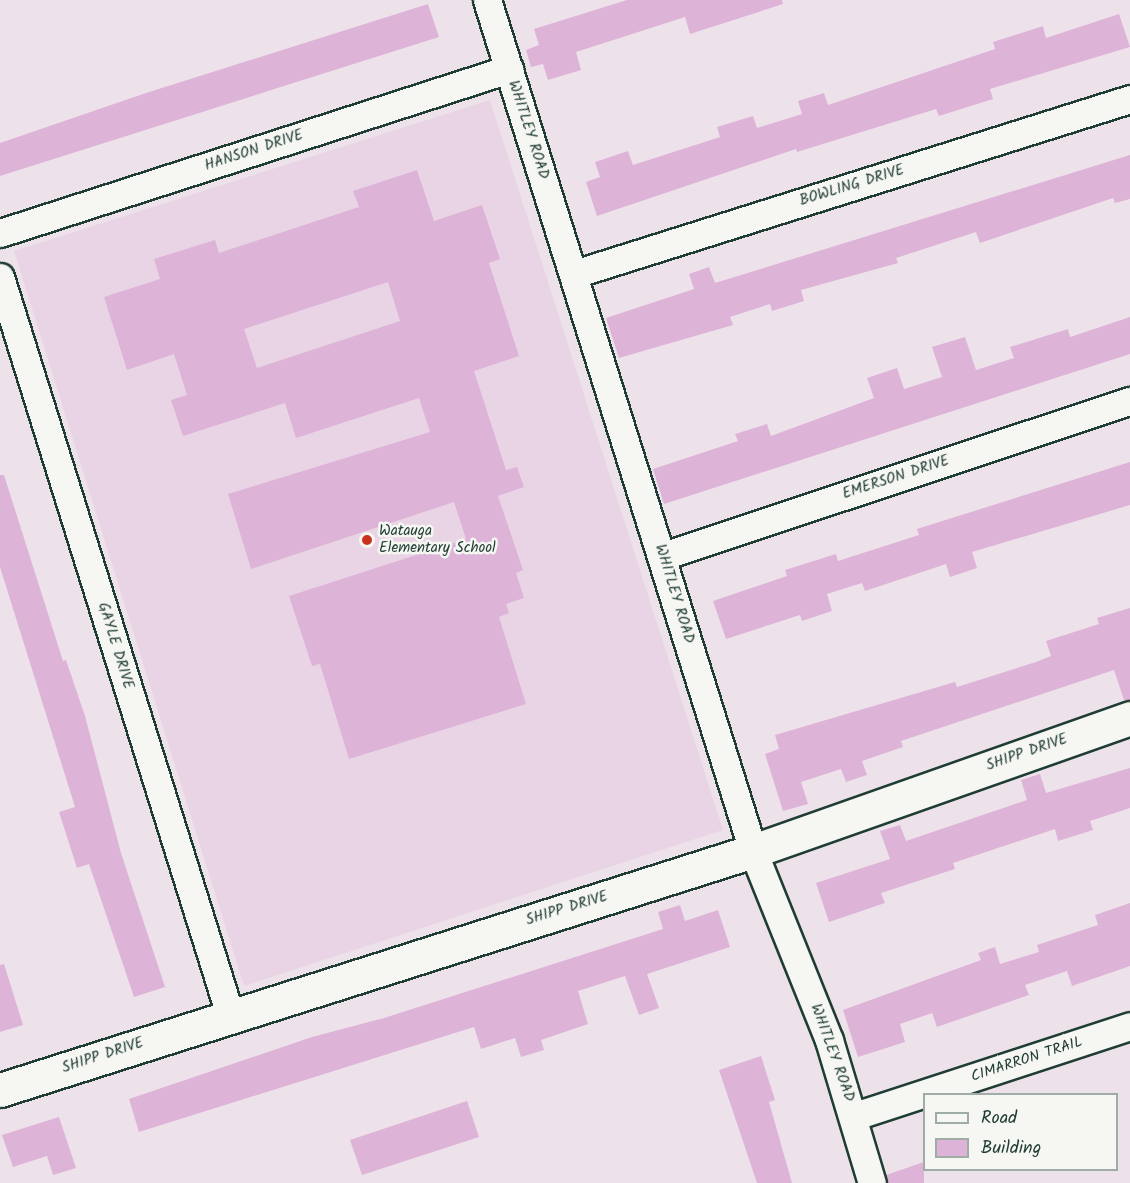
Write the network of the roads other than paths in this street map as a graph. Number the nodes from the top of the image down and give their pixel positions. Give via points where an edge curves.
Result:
1 (487, 0) edge
2 (509, 69) junction
3 (1130, 99) edge
4 (0, 233) edge
5 (574, 274) junction
6 (0, 277) edge
7 (1130, 401) edge
8 (663, 556) junction
9 (1130, 718) edge
10 (753, 851) junction
11 (230, 1015) junction
12 (1130, 1026) edge
13 (0, 1090) edge
14 (925, 1093) edge
15 (923, 1094) edge
16 (855, 1116) junction
17 (872, 1183) edge

1 - 2 street, WHITLEY ROAD
2 - 4 street, HANSON DRIVE
2 - 5 street, WHITLEY ROAD
3 - 5 street, BOWLING DRIVE
5 - 8 street, WHITLEY ROAD
6 - 11 street, GAYLE DRIVE
7 - 8 street, EMERSON DRIVE
8 - 10 street, WHITLEY ROAD
9 - 10 street, SHIPP DRIVE
10 - 11 street, SHIPP DRIVE
10 - 16 street, WHITLEY ROAD via 829,1040
11 - 13 street, SHIPP DRIVE
12 - 14 street, CIMARRON TRAIL
15 - 16 street, CIMARRON TRAIL
16 - 17 street, WHITLEY ROAD

